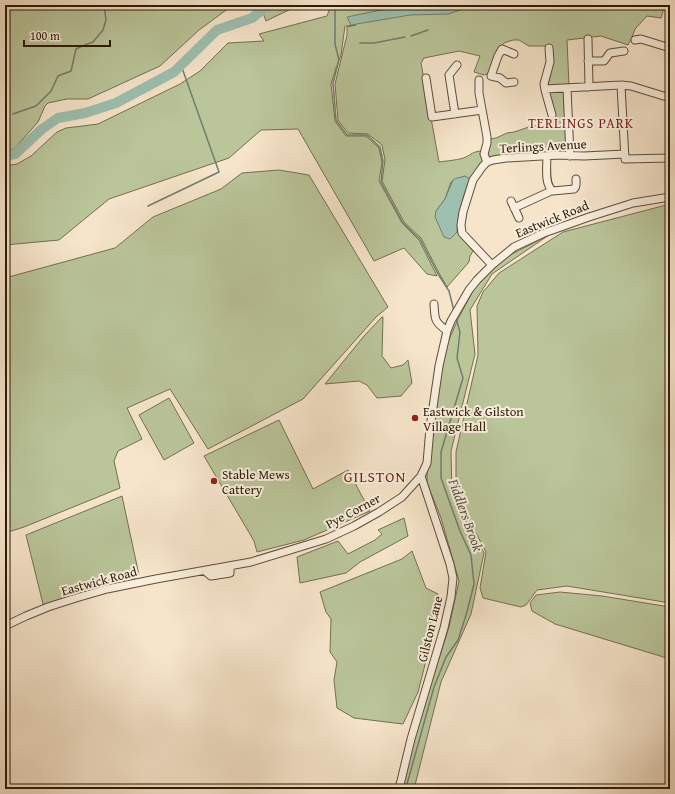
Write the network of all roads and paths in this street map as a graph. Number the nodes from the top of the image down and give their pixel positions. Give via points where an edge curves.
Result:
1 (588, 39) dead end
2 (635, 40) dead end
3 (549, 48) dead end
4 (670, 48) edge
5 (624, 51) dead end
6 (514, 54) dead end
7 (588, 61) junction
8 (457, 66) dead end
9 (491, 76) junction
10 (426, 78) dead end
11 (514, 82) dead end
12 (621, 85) junction
13 (589, 87) junction
14 (567, 88) junction
15 (545, 89) junction
16 (670, 98) edge
17 (482, 110) junction
18 (455, 114) junction
19 (552, 115) dead end
20 (547, 156) junction
21 (570, 156) junction
22 (625, 156) junction
23 (670, 158) edge
24 (487, 162) junction
25 (576, 180) dead end
26 (550, 190) junction
27 (670, 197) edge
28 (519, 218) dead end
29 (492, 265) junction
30 (434, 304) dead end
31 (451, 321) joint
32 (447, 331) junction
33 (421, 476) junction
34 (230, 566) joint
35 (5, 626) edge
36 (399, 789) edge

1 - 7 street
2 - 4 street via 641,38
3 - 15 street via 550,62
5 - 7 street via 610,53 604,61
6 - 9 street via 502,49
7 - 13 street
8 - 18 street via 449,75
9 - 11 street via 506,83
9 - 17 street via 483,81 477,79
10 - 18 street via 432,117
12 - 13 street
12 - 16 street
12 - 22 street
13 - 14 street
14 - 15 street
14 - 21 street
15 - 19 street
17 - 18 street
17 - 24 street via 487,137 484,154
20 - 21 street, Terlings Avenue
20 - 24 street, Terlings Avenue via 506,158
20 - 26 street via 547,183
21 - 22 street, Terlings Avenue
22 - 23 street, Terlings Avenue
24 - 29 street, Terlings Avenue via 473,180 461,225 462,233
25 - 26 street via 575,189
26 - 28 street via 512,205
27 - 29 street, Eastwick Road via 633,203 544,233 514,247
29 - 31 street, Eastwick Road via 468,290
30 - 32 street via 435,319
31 - 32 street, Pye Corner
32 - 33 street, Pye Corner via 439,366 427,463
33 - 34 street, Pye Corner via 402,497 354,526 326,539
33 - 36 street, Gilston Lane via 453,578 443,633 411,739
34 - 35 street, Eastwick Road via 230,573 211,576 204,571 142,582 76,598

